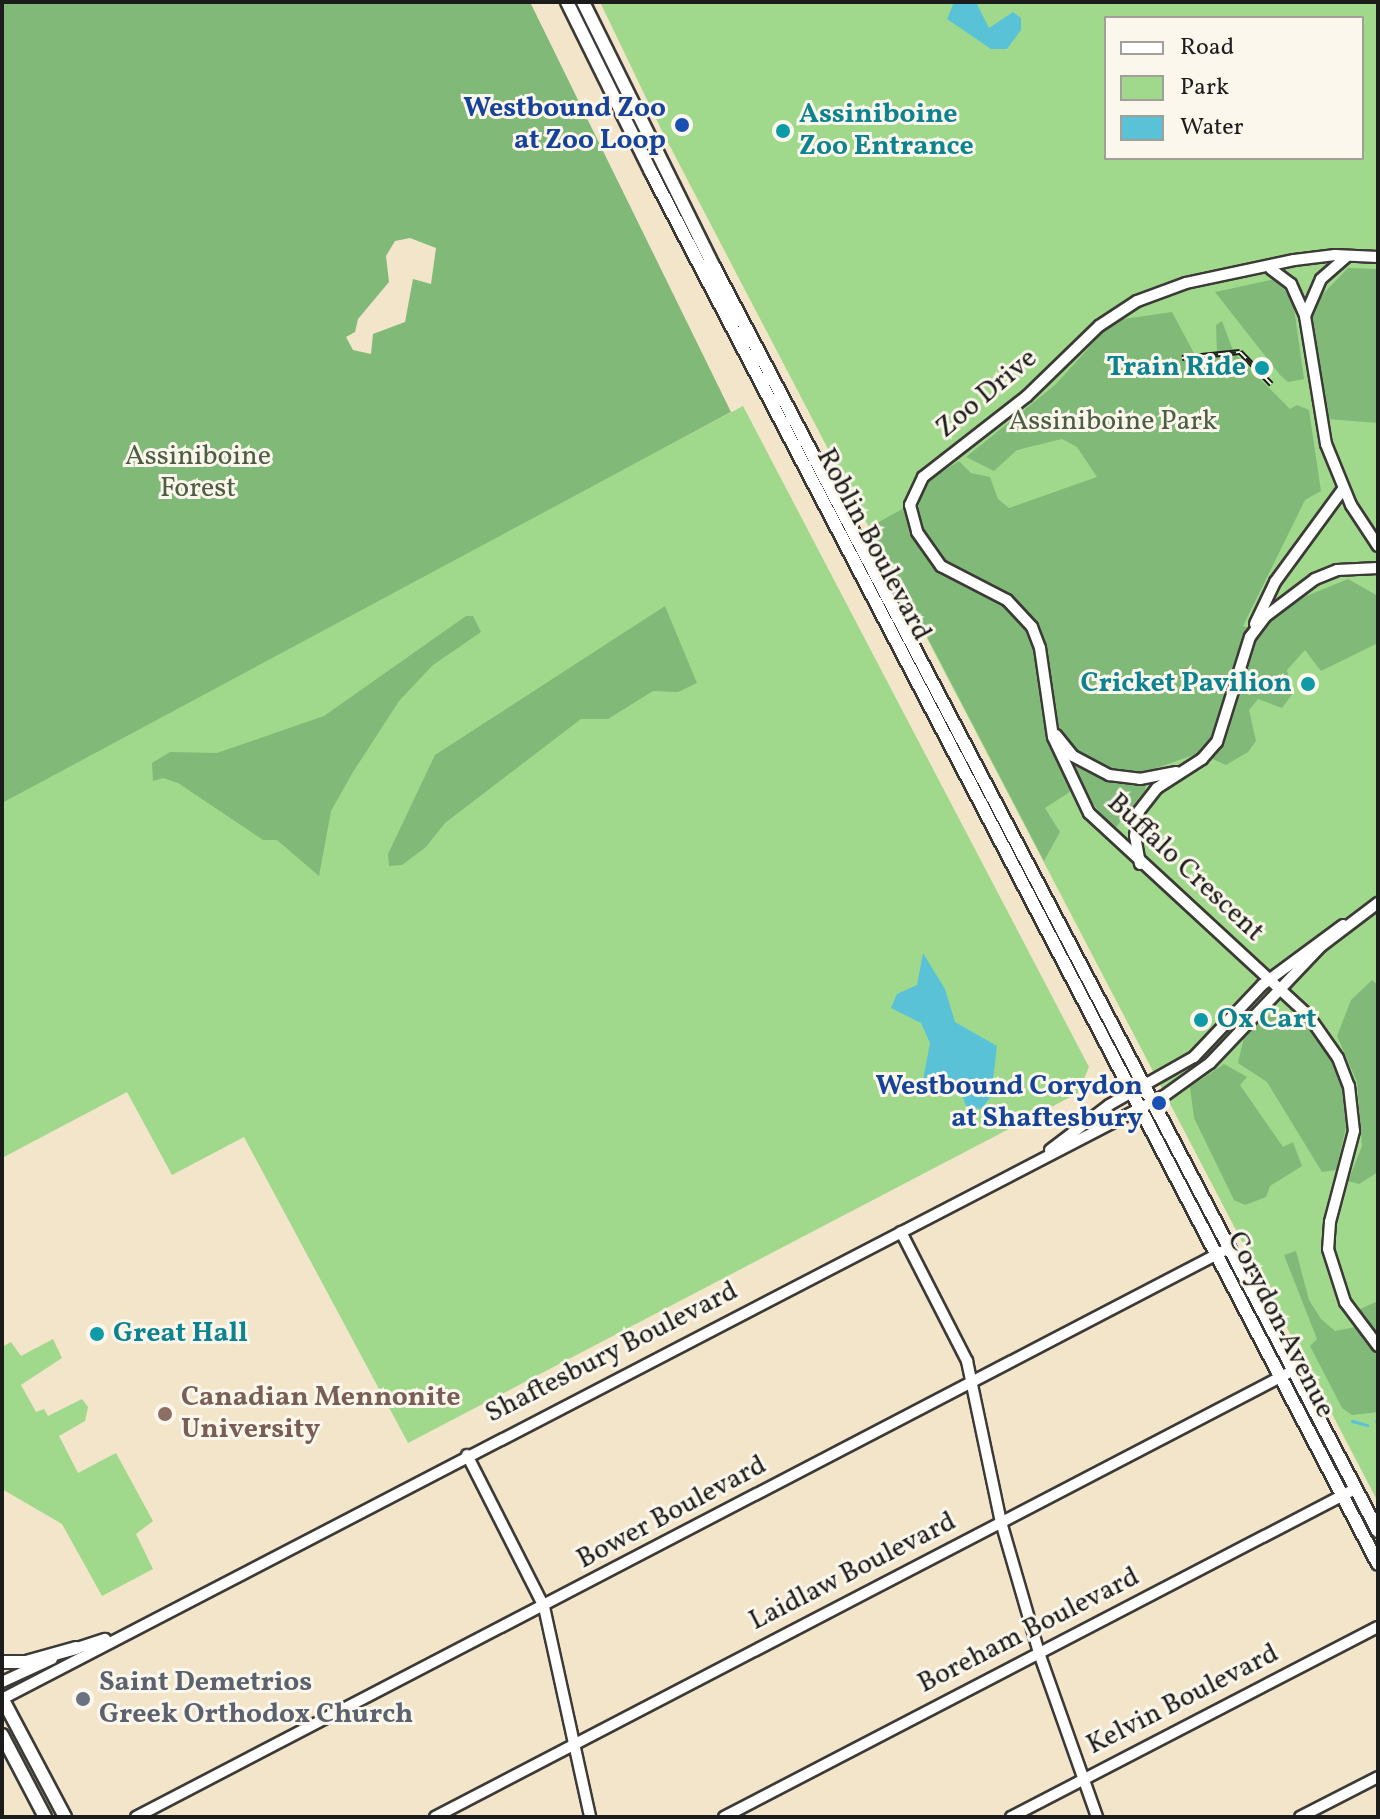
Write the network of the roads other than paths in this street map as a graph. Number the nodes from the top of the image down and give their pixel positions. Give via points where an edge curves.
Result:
1 (567, 2) edge
2 (583, 2) edge
3 (1348, 256) junction
4 (1378, 257) edge
5 (1270, 269) junction
6 (1305, 316) junction
7 (1343, 489) junction
8 (1378, 546) edge
9 (1378, 568) edge
10 (1250, 637) junction
11 (1053, 730) junction
12 (1182, 772) junction
13 (1140, 864) junction
14 (1378, 903) edge
15 (1346, 924) junction
16 (1269, 979) junction
17 (1279, 988) junction
18 (1145, 1086) junction
19 (1132, 1093) junction
20 (1152, 1101) junction
21 (1139, 1107) junction
22 (1036, 1161) junction
23 (901, 1232) junction
24 (1229, 1248) junction
25 (1216, 1255) junction
26 (1378, 1346) edge
27 (1294, 1370) junction
28 (1280, 1377) junction
29 (971, 1382) junction
30 (467, 1455) junction
31 (1355, 1489) junction
32 (1342, 1496) junction
33 (1001, 1522) junction
34 (1378, 1531) edge
35 (1378, 1564) edge
36 (544, 1607) junction
37 (1378, 1627) edge
38 (126, 1633) junction
39 (76, 1648) junction
40 (1039, 1653) junction
41 (2, 1662) edge
42 (2, 1682) edge
43 (2, 1698) edge
44 (2, 1735) edge
45 (571, 1746) junction
46 (1378, 1777) edge
47 (1082, 1780) junction
48 (45, 1817) edge
49 (65, 1817) edge
50 (136, 1817) edge
51 (435, 1817) edge
52 (590, 1817) edge
53 (724, 1817) edge
54 (1011, 1817) edge
55 (1097, 1817) edge
56 (1300, 1817) edge

1 - 19 main road, Roblin Boulevard via 654,179
2 - 18 main road, Roblin Boulevard via 713,265
3 - 4 street, Zoo Drive
3 - 5 street, Zoo Drive via 1294,260
3 - 6 street via 1321,279
5 - 6 street via 1291,284
5 - 11 street, Zoo Drive via 1186,283 1125,308 913,488 913,524 934,559 1007,600 1032,627
6 - 7 street via 1320,424
7 - 8 street
7 - 10 street via 1275,582
9 - 10 street via 1337,570 1315,579 1284,598
10 - 12 street via 1224,729 1202,759
11 - 12 street via 1073,756 1109,775 1140,779
11 - 13 street, Buffalo Crescent via 1084,805
12 - 13 street via 1157,788 1139,811 1135,827
13 - 16 street, Buffalo Crescent
14 - 15 street
15 - 16 street, Shaftesbury Boulevard via 1331,929
15 - 17 street, Shaftesbury Boulevard
16 - 17 street, Buffalo Crescent
16 - 18 street, Shaftesbury Boulevard via 1194,1057
17 - 20 street, Shaftesbury Boulevard via 1202,1070
17 - 26 street, Buffalo Crescent via 1325,1036 1349,1086 1353,1142 1330,1222 1328,1249 1345,1302
18 - 19 street, Shaftesbury Boulevard
18 - 20 main road, Roblin Boulevard
19 - 21 main road, Roblin Boulevard
19 - 22 street, Shaftesbury Boulevard via 1092,1116
20 - 21 street, Shaftesbury Boulevard
20 - 24 main road, Corydon Avenue
21 - 22 street, Shaftesbury Boulevard
21 - 25 main road, Corydon Avenue
22 - 23 street, Shaftesbury Boulevard
23 - 29 street via 967,1361
23 - 30 street, Shaftesbury Boulevard
24 - 25 street, Bower Boulevard
24 - 27 main road, Corydon Avenue
25 - 28 main road, Corydon Avenue
25 - 29 street, Bower Boulevard
27 - 28 street, Laidlaw Boulevard
27 - 31 main road, Corydon Avenue
28 - 32 main road, Corydon Avenue
28 - 33 street, Laidlaw Boulevard
29 - 33 street
29 - 36 street, Bower Boulevard
30 - 36 street
30 - 38 street, Shaftesbury Boulevard
31 - 32 street, Boreham Boulevard
31 - 34 main road, Corydon Avenue
32 - 35 main road, Corydon Avenue
32 - 40 street, Boreham Boulevard
33 - 40 street
33 - 45 street, Laidlaw Boulevard
36 - 45 street
36 - 50 street, Bower Boulevard
37 - 47 street, Kelvin Boulevard
38 - 39 street, Shaftesbury Boulevard
38 - 43 street, Shaftesbury Boulevard
39 - 41 main road via 26,1662
39 - 42 street, Shaftesbury Boulevard
40 - 47 street
40 - 53 street, Boreham Boulevard
43 - 49 main road
44 - 48 main road
45 - 51 street, Laidlaw Boulevard
45 - 52 street
46 - 56 street
47 - 54 street, Kelvin Boulevard
47 - 55 street

